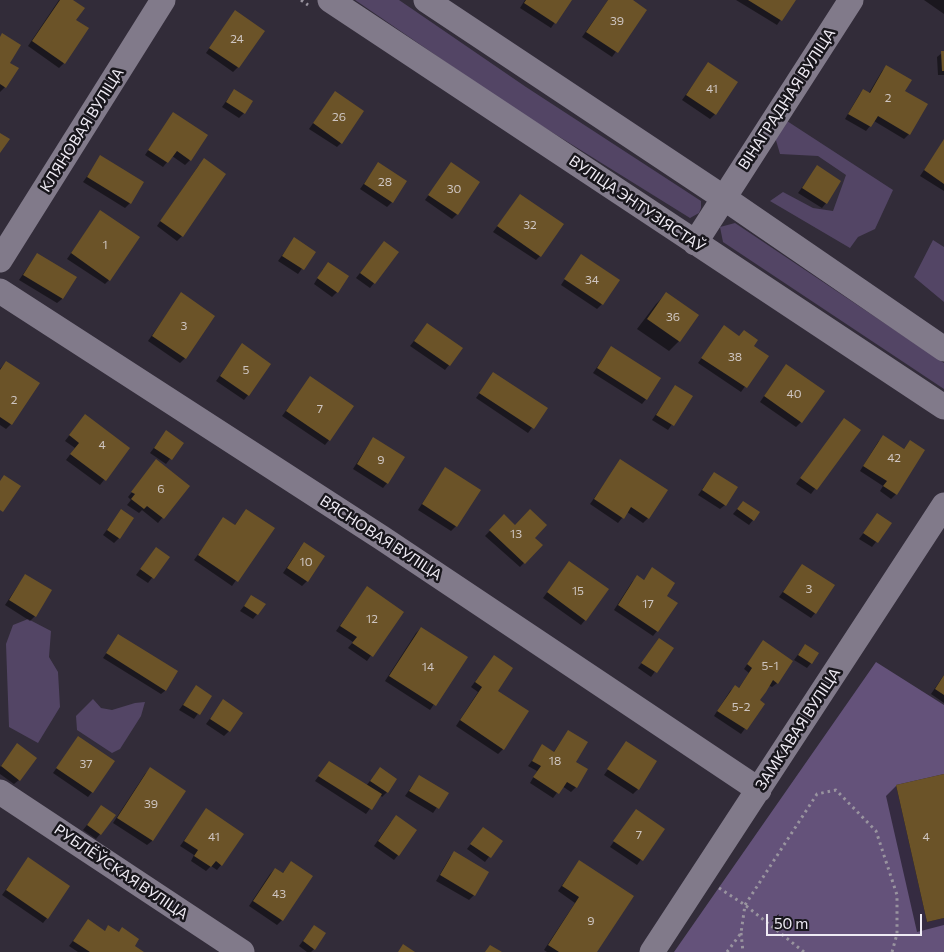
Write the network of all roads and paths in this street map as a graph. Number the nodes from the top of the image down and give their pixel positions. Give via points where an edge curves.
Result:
1 (163, 0) edge
2 (330, 0) edge
3 (426, 0) edge
4 (850, 0) edge
5 (724, 198) junction
6 (695, 243) junction
7 (0, 260) edge
8 (0, 291) edge
9 (944, 349) edge
10 (944, 407) edge
11 (944, 505) edge
12 (759, 790) junction
13 (0, 792) edge
14 (702, 876) junction
15 (745, 905) junction
16 (741, 933) junction
17 (242, 952) edge
18 (652, 952) edge
19 (728, 952) edge
20 (744, 952) edge
21 (804, 952) edge
22 (892, 952) edge

1 - 7 street, КЛЯНОВАЯ ВУЛІЦА
2 - 6 street, ВУЛІЦА ЭНТУЗІЯСТАЎ
3 - 5 street
4 - 5 street, ВІНАГРАДНАЯ ВУЛІЦА
5 - 6 street, ВІНАГРАДНАЯ ВУЛІЦА
5 - 9 street
6 - 10 street, ВУЛІЦА ЭНТУЗІЯСТАЎ
8 - 12 street, ВЯСНОВАЯ ВУЛІЦА via 382,538
11 - 12 street, ЗАМКАВАЯ ВУЛІЦА
12 - 14 street, ЗАМКАВАЯ ВУЛІЦА
13 - 17 street, РУБЛЁЎСКАЯ ВУЛІЦА
14 - 15 path
14 - 18 street, ЗАМКАВАЯ ВУЛІЦА
15 - 16 path
15 - 21 path
15 - 22 path via 817,794 836,790 876,831 897,895
16 - 19 path
16 - 20 path

